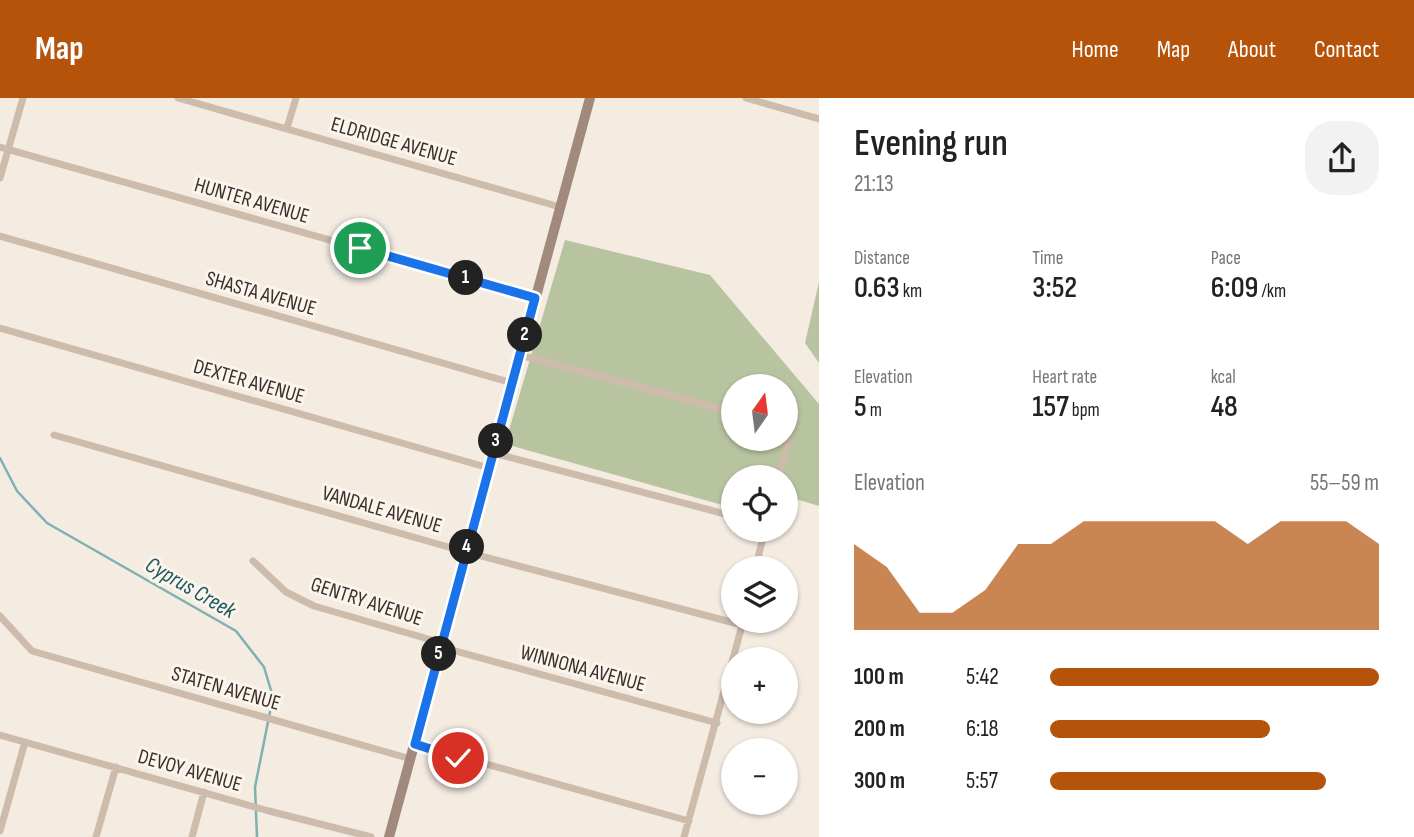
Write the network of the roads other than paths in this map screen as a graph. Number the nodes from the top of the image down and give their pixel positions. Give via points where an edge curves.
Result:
1 (23, 98) edge
2 (178, 98) edge
3 (296, 98) edge
4 (590, 98) edge
5 (746, 98) edge
6 (819, 119) edge
7 (287, 128) junction
8 (4, 148) edge
9 (0, 178) edge
10 (560, 207) junction
11 (0, 236) edge
12 (535, 298) junction
13 (0, 328) edge
14 (520, 355) junction
15 (512, 383) junction
16 (721, 409) edge
17 (54, 435) dead end
18 (493, 453) junction
19 (489, 468) junction
20 (721, 513) edge
21 (466, 552) junction
22 (253, 561) dead end
23 (0, 616) edge
24 (721, 618) edge
25 (740, 633) edge
26 (441, 645) junction
27 (717, 723) junction
28 (0, 734) edge
29 (25, 742) junction
30 (415, 744) junction
31 (411, 759) junction
32 (116, 767) junction
33 (204, 792) junction
34 (689, 821) junction
35 (0, 831) edge
36 (96, 837) edge
37 (192, 837) edge
38 (371, 837) edge
39 (389, 837) edge
40 (684, 837) edge

1 - 8 street
2 - 7 street, ELDRIDGE AVENUE
3 - 7 street
4 - 10 main road
5 - 6 street
7 - 10 street, ELDRIDGE AVENUE
8 - 9 street
8 - 12 street, HUNTER AVENUE
10 - 12 main road
11 - 15 street, SHASTA AVENUE
12 - 14 main road
13 - 19 street, DEXTER AVENUE
14 - 15 main road
14 - 16 street
15 - 18 main road
17 - 21 street, VANDALE AVENUE
18 - 19 main road
18 - 20 street
19 - 21 main road
21 - 24 street, VANDALE AVENUE
21 - 26 main road
22 - 26 street, GENTRY AVENUE via 286,592 314,606
23 - 31 street, STATEN AVENUE via 32,651
25 - 27 street
26 - 27 street, WINNONA AVENUE
26 - 30 main road
27 - 34 street
28 - 29 street, DEVOY AVENUE
29 - 32 street, DEVOY AVENUE
29 - 35 street
30 - 31 main road
30 - 34 street
31 - 39 main road
32 - 33 street, DEVOY AVENUE
32 - 36 street
33 - 37 street
33 - 38 street, DEVOY AVENUE
34 - 40 street

